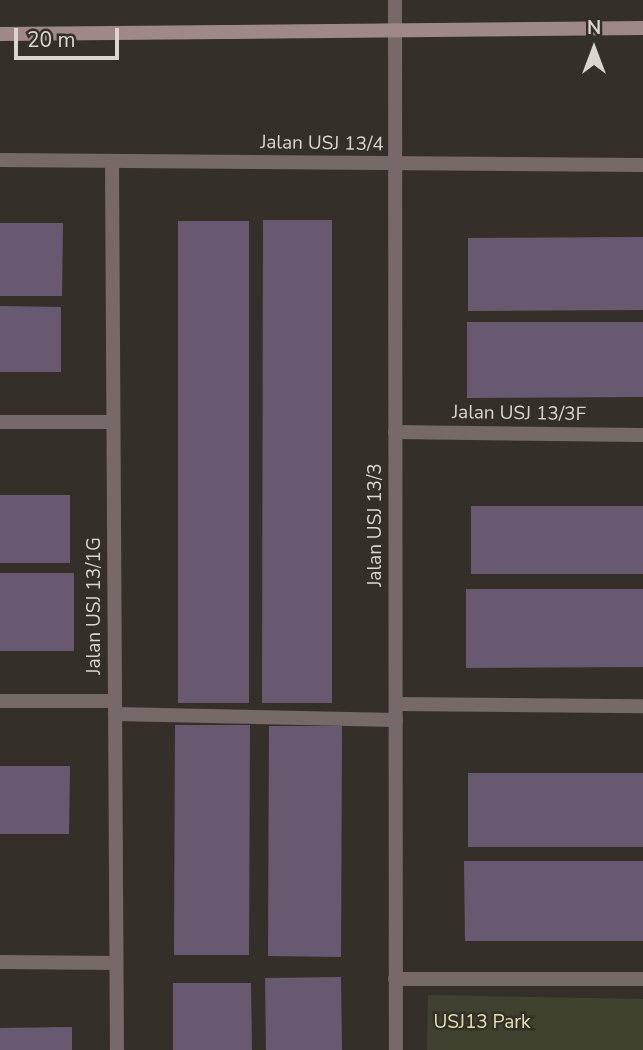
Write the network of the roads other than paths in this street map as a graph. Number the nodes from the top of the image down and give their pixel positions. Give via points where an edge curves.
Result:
1 (395, 0) edge
2 (643, 29) edge
3 (395, 31) junction
4 (0, 34) edge
5 (0, 160) edge
6 (112, 161) junction
7 (395, 163) junction
8 (643, 165) edge
9 (0, 422) edge
10 (113, 422) junction
11 (395, 432) junction
12 (643, 435) edge
13 (0, 701) edge
14 (396, 704) junction
15 (643, 706) edge
16 (115, 708) junction
17 (396, 720) junction
18 (0, 962) edge
19 (116, 963) junction
20 (395, 979) junction
21 (643, 979) edge
22 (117, 1050) edge
23 (396, 1050) edge

1 - 3 street, Jalan USJ 13/3
2 - 3 main road
3 - 4 main road
3 - 7 street, Jalan USJ 13/3
5 - 6 street, Jalan USJ 13/4
6 - 7 street, Jalan USJ 13/4
6 - 10 street, Jalan USJ 13/1G
7 - 8 street, Jalan USJ 13/4
7 - 11 street, Jalan USJ 13/3
9 - 10 street
10 - 16 street, Jalan USJ 13/1G
11 - 12 street, Jalan USJ 13/3F
11 - 14 street, Jalan USJ 13/3
13 - 16 street
14 - 15 street
14 - 17 street, Jalan USJ 13/3
16 - 17 street
16 - 19 street, Jalan USJ 13/1G
17 - 20 street, Jalan USJ 13/3
18 - 19 street
19 - 22 street, Jalan USJ 13/1G
20 - 21 street
20 - 23 street, Jalan USJ 13/3

